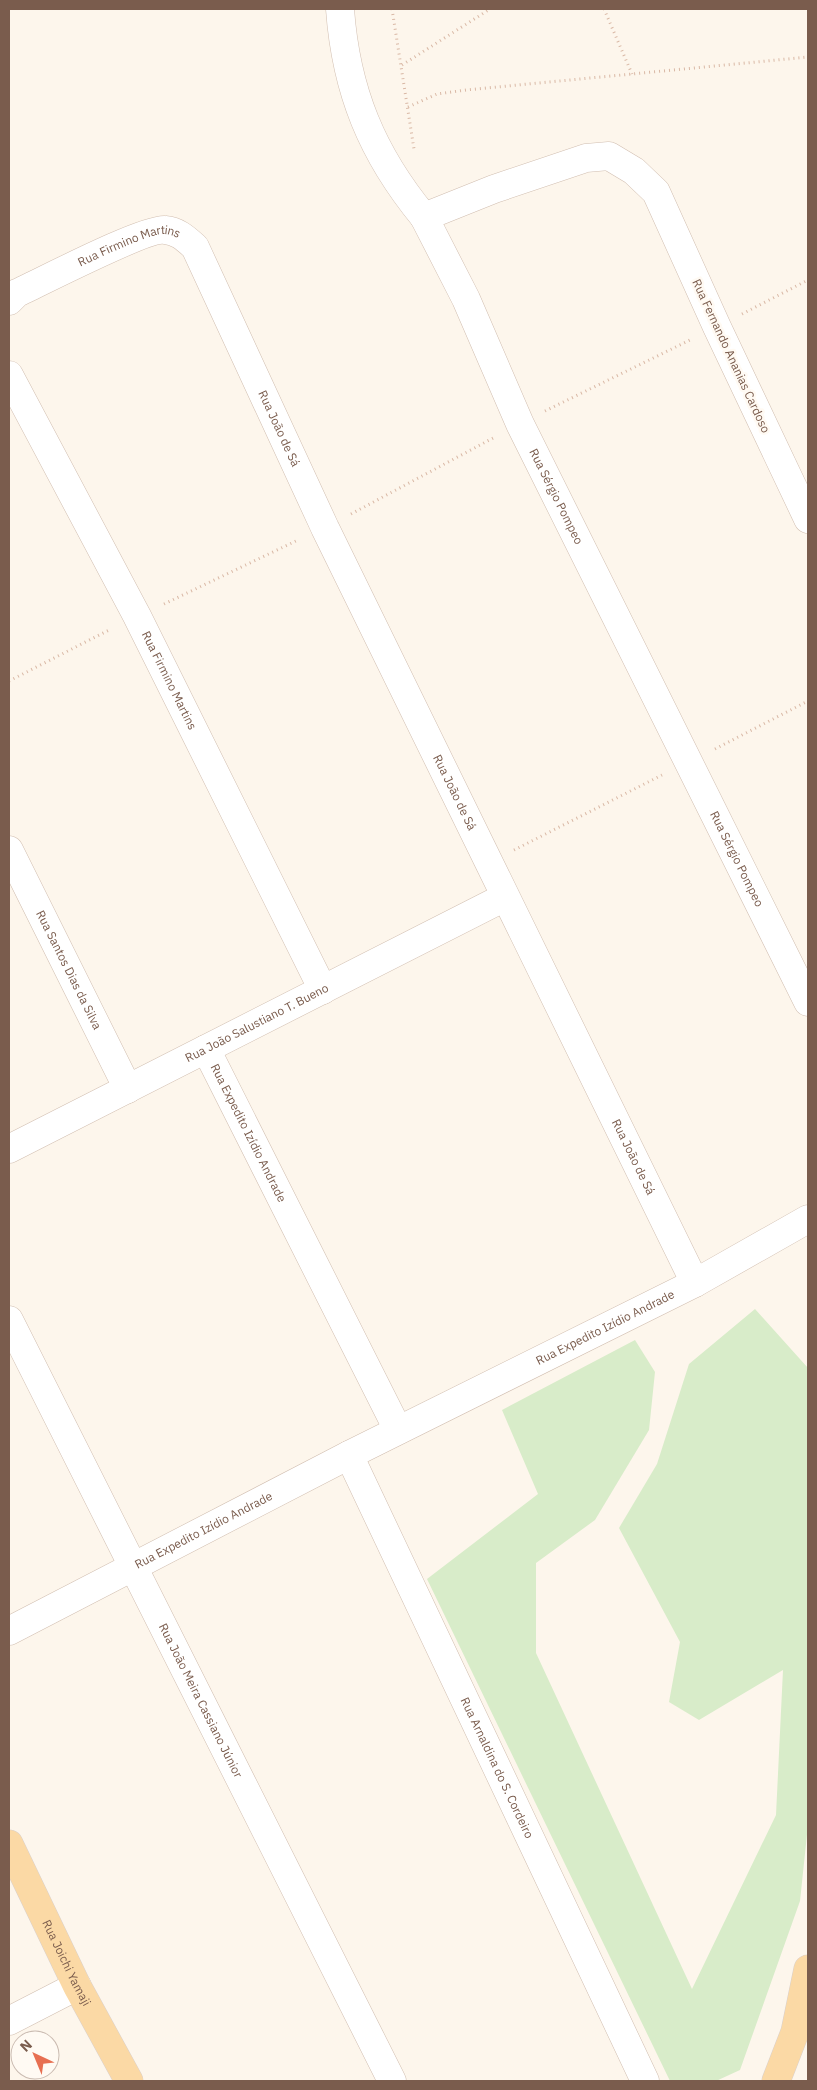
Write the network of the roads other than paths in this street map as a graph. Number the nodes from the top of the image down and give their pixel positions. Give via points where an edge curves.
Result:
1 (340, 9) edge
2 (424, 217) junction
3 (221, 300) joint
4 (9, 301) edge
5 (9, 375) edge
6 (808, 519) edge
7 (9, 850) edge
8 (505, 897) junction
9 (323, 990) junction
10 (808, 1002) edge
11 (206, 1049) junction
12 (128, 1089) junction
13 (9, 1149) edge
14 (808, 1219) edge
15 (695, 1283) junction
16 (9, 1320) edge
17 (398, 1430) junction
18 (349, 1455) junction
19 (134, 1566) junction
20 (9, 1631) edge
21 (9, 1844) edge
22 (808, 1969) edge
23 (77, 1986) junction
24 (9, 2021) edge
25 (128, 2081) edge
26 (392, 2081) edge
27 (645, 2081) edge
28 (776, 2081) edge

1 - 2 street, Rua Sérgio Pompeo via 343,43 363,120 388,169
2 - 6 street, Rua Fernando Ananias Cardoso via 586,158 609,156 634,171 656,192
2 - 10 street, Rua Sérgio Pompeo via 466,299 520,424
3 - 4 street, Rua Firmino Martins via 195,247 178,233 163,229 133,239 17,293
3 - 8 street, Rua João de Sá via 325,528
5 - 9 street, Rua Firmino Martins via 137,616
7 - 12 street, Rua Santos Dias da Silva
8 - 9 street, Rua João Salustiano T. Bueno
8 - 15 street, Rua João de Sá
9 - 11 street, Rua João Salustiano T. Bueno
11 - 12 street, Rua João Salustiano T. Bueno
11 - 17 street, Rua Expedito Izídio Andrade
12 - 13 street, Rua João Salustiano T. Bueno
14 - 15 street, Rua Expedito Izídio Andrade
15 - 17 street, Rua Expedito Izídio Andrade
16 - 19 street, Rua João Meira Cassiano Júnior
17 - 18 street, Rua Expedito Izídio Andrade
18 - 19 street, Rua Expedito Izídio Andrade
18 - 27 street, Rua Arnaldina do S. Cordeiro
19 - 20 street, Rua Expedito Izídio Andrade
19 - 26 street, Rua João Meira Cassiano Júnior
21 - 23 main road, Rua Joichi Yamaji
22 - 28 main road via 795,2032
23 - 24 street
23 - 25 main road, Rua Joichi Yamaji

